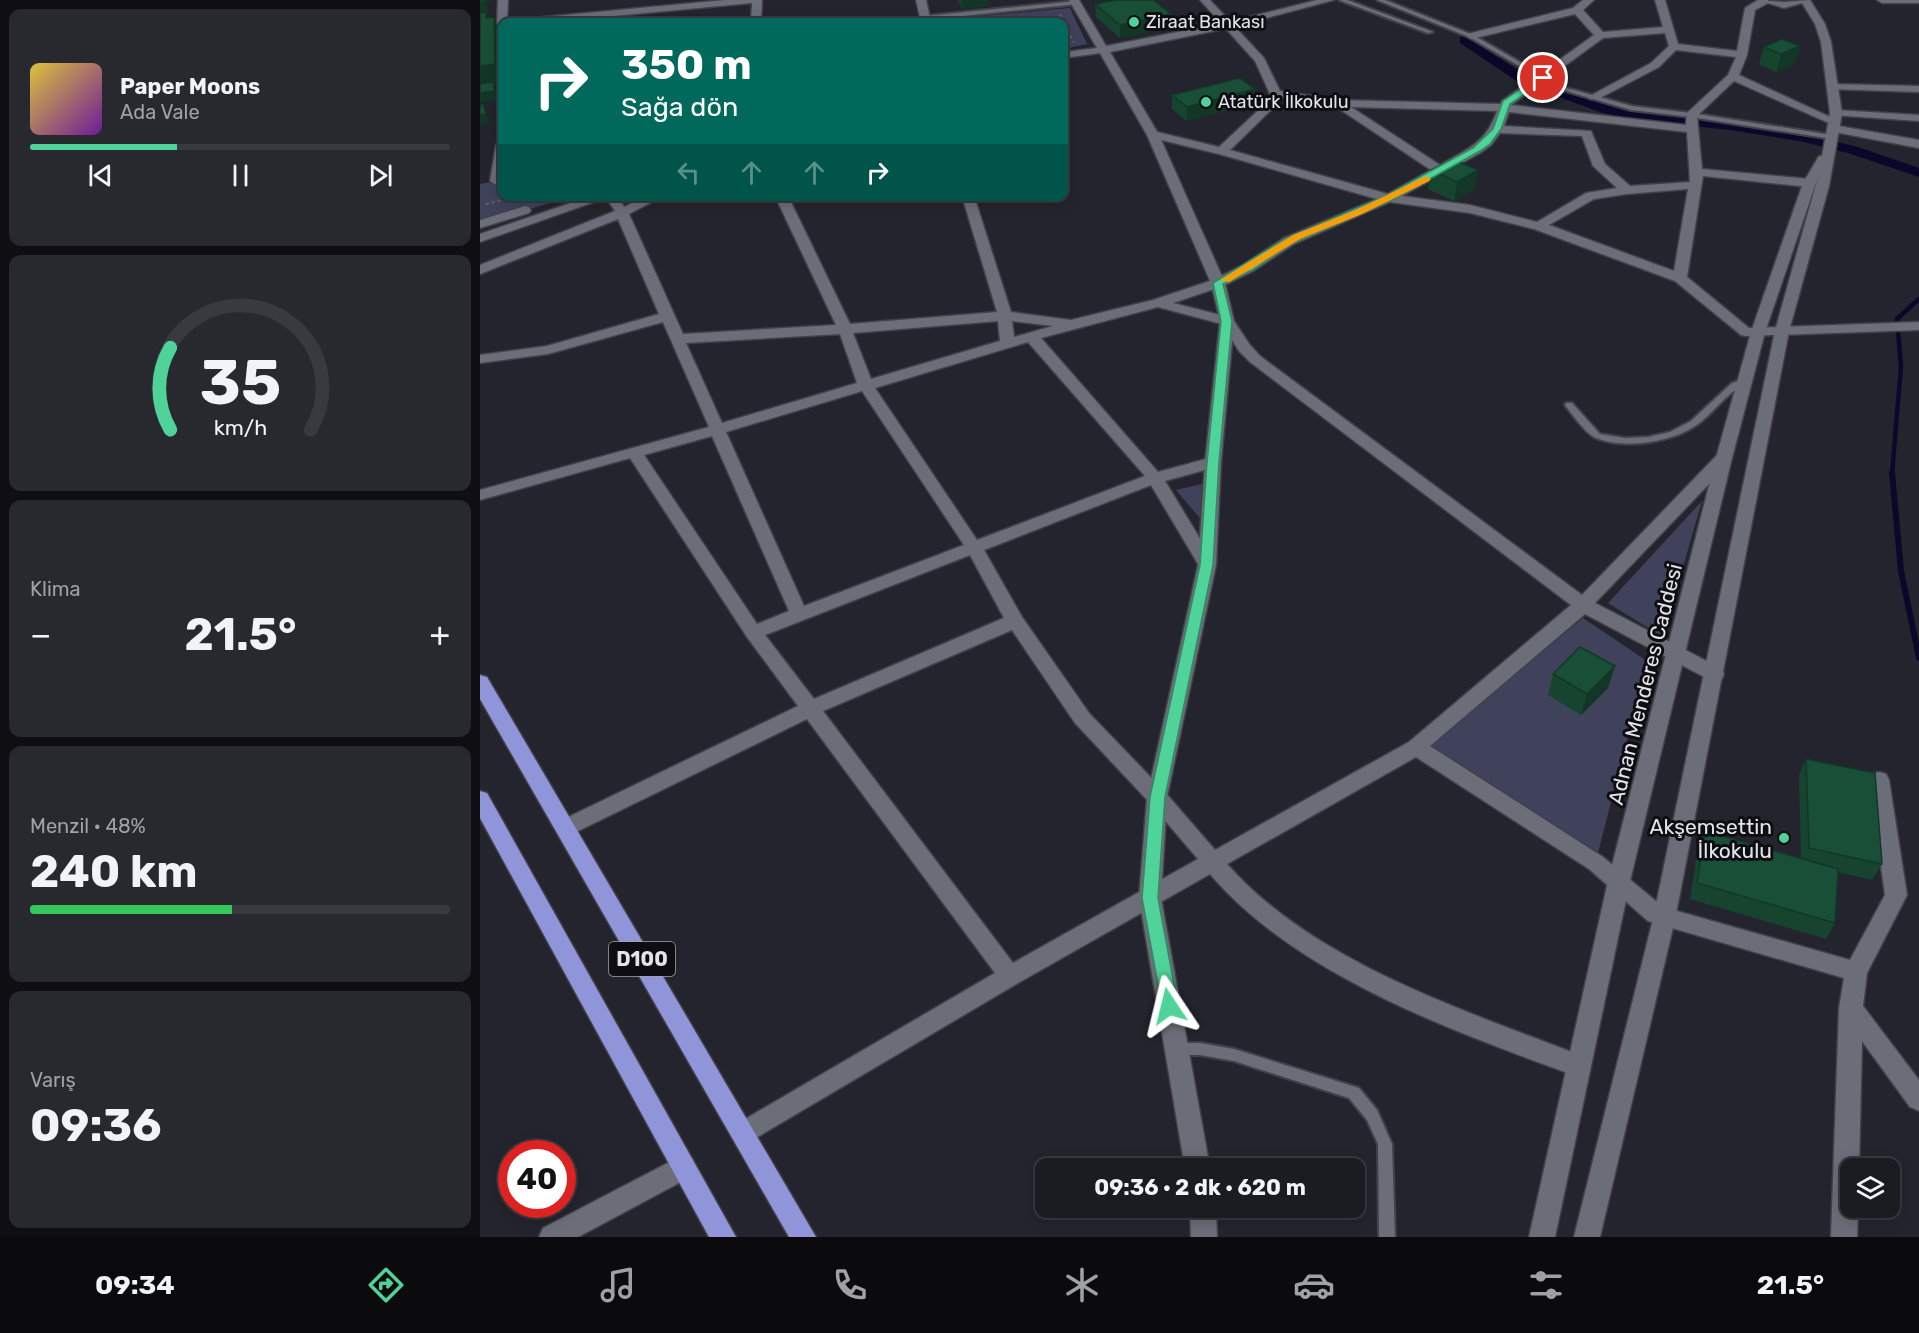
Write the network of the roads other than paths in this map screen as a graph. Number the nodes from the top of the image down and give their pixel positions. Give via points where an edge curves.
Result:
1 (503, 0) edge
2 (757, 0) edge
3 (921, 0) edge
4 (1204, 0) edge
5 (1329, 0) edge
6 (1342, 0) edge
7 (1380, 0) edge
8 (1589, 0) edge
9 (1660, 0) edge
10 (1764, 0) edge
11 (1882, 0) edge
12 (1919, 0) edge
13 (1075, 2) edge
14 (1748, 3) edge
15 (1797, 3) edge
16 (662, 4) edge
17 (1577, 10) junction
18 (499, 18) edge
19 (612, 18) edge
20 (756, 18) edge
21 (925, 18) edge
22 (942, 18) edge
23 (1229, 25) junction
24 (1670, 30) junction
25 (1430, 32) dead end
26 (1600, 34) junction
27 (1472, 36) junction
28 (1674, 47) junction
29 (1102, 50) junction
30 (1068, 54) edge
31 (1742, 56) junction
32 (1068, 63) edge
33 (1733, 76) junction
34 (1537, 82) junction
35 (1833, 87) junction
36 (1919, 89) edge
37 (1276, 93) junction
38 (1594, 97) junction
39 (1338, 103) junction
40 (1503, 108) junction
41 (1691, 114) junction
42 (1919, 118) edge
43 (1497, 129) junction
44 (1691, 129) junction
45 (1833, 131) junction
46 (1153, 135) junction
47 (1919, 144) edge
48 (1222, 151) junction
49 (1441, 171) junction
50 (1696, 179) junction
51 (498, 181) edge
52 (1809, 183) junction
53 (480, 184) edge
54 (1627, 190) junction
55 (1389, 198) junction
56 (554, 201) edge
57 (590, 201) edge
58 (614, 201) edge
59 (647, 201) edge
60 (783, 201) edge
61 (970, 201) edge
62 (622, 213) junction
63 (480, 224) edge
64 (1539, 226) junction
65 (480, 238) edge
66 (480, 270) edge
67 (1680, 278) junction
68 (1218, 283) junction
69 (1158, 303) junction
70 (667, 316) junction
71 (1005, 316) junction
72 (1227, 321) junction
73 (1074, 324) junction
74 (1915, 326) edge
75 (845, 329) junction
76 (1782, 331) junction
77 (1758, 332) junction
78 (1031, 336) junction
79 (677, 339) junction
80 (1007, 343) junction
81 (480, 359) edge
82 (1744, 382) junction
83 (865, 384) junction
84 (1569, 405) dead end
85 (716, 429) junction
86 (634, 452) junction
87 (1724, 458) junction
88 (1213, 462) junction
89 (1155, 478) junction
90 (480, 495) edge
91 (973, 546) junction
92 (1207, 565) junction
93 (1583, 605) junction
94 (799, 614) junction
95 (1015, 621) junction
96 (753, 632) junction
97 (1676, 654) junction
98 (1715, 674) junction
99 (480, 682) edge
100 (810, 709) junction
101 (1416, 747) junction
102 (1879, 780) dead end
103 (1157, 797) junction
104 (480, 799) edge
105 (565, 828) junction
106 (1212, 862) junction
107 (1619, 881) junction
108 (1150, 898) junction
109 (1664, 919) junction
110 (1856, 972) junction
111 (1010, 976) junction
112 (1851, 1008) junction
113 (1177, 1049) junction
114 (1579, 1066) junction
115 (1919, 1099) edge
116 (744, 1133) junction
117 (1196, 1158) edge
118 (683, 1167) junction
119 (1203, 1218) edge
120 (552, 1237) edge
121 (723, 1237) edge
122 (803, 1237) edge
123 (1204, 1237) edge
124 (1387, 1237) edge
125 (1542, 1237) edge
126 (1587, 1237) edge
127 (1844, 1237) edge

1 - 18 street
2 - 16 street
2 - 20 street
3 - 21 street
4 - 23 street
5 - 23 street
6 - 25 lane
7 - 27 lane
8 - 17 street
9 - 24 street
10 - 14 street
10 - 15 street
11 - 12 street
13 - 22 lane
13 - 29 street
14 - 31 street
15 - 35 street via 1826,42
16 - 19 street
17 - 26 street
17 - 27 street
23 - 29 street
23 - 37 street via 1262,64
24 - 26 street
24 - 28 street
26 - 34 street
27 - 34 lane
28 - 31 street
28 - 38 street via 1655,65
29 - 30 street
29 - 32 street
29 - 46 street
31 - 33 street
33 - 41 street
33 - 45 street
34 - 38 lane
34 - 40 street
35 - 36 street
35 - 45 street
37 - 39 street
37 - 48 street via 1268,106
38 - 41 lane via 1631,108
39 - 40 street
39 - 49 street
40 - 43 street
40 - 44 street
41 - 44 street
41 - 45 lane
42 - 45 street
43 - 49 street via 1487,142
43 - 54 street via 1587,133 1599,166
44 - 50 street
45 - 47 street
45 - 52 street, Adnan Menderes Caddesi
45 - 76 street
46 - 48 street
46 - 68 street
48 - 55 street
49 - 55 street
50 - 52 street
50 - 54 street
50 - 67 street
51 - 53 street
52 - 77 street, Adnan Menderes Caddesi
54 - 64 street via 1590,196
55 - 64 street via 1470,209
55 - 68 street via 1297,237
56 - 63 street
57 - 65 street
58 - 62 street
59 - 62 street
60 - 75 street
61 - 71 street
62 - 66 street
62 - 70 street
64 - 67 street
67 - 77 street via 1739,328
68 - 69 street
68 - 72 street
69 - 72 street
69 - 73 street
70 - 79 street
70 - 81 street via 548,350
71 - 73 street
71 - 75 street
71 - 80 street
72 - 88 street
72 - 93 street via 1255,359
73 - 78 street
74 - 76 street
75 - 79 street
75 - 83 street
76 - 77 street
76 - 98 street
77 - 82 street, Adnan Menderes Caddesi
78 - 80 street
78 - 89 street
79 - 85 street
80 - 83 street
82 - 84 lane via 1735,385 1684,429 1648,440 1597,436
82 - 87 street, Adnan Menderes Caddesi
83 - 85 street
83 - 91 street
85 - 86 street
85 - 94 street
86 - 90 street
86 - 96 street
87 - 93 street
87 - 97 street, Adnan Menderes Caddesi
88 - 89 street
88 - 92 street
89 - 91 street
89 - 92 street
91 - 94 street
91 - 95 street
92 - 103 street
93 - 97 street
93 - 101 street
94 - 96 street
95 - 100 street
95 - 103 street via 1083,718
96 - 100 street
97 - 98 street
97 - 107 street, Adnan Menderes Caddesi
98 - 109 street
99 - 105 highway, D100
100 - 105 street
100 - 111 street
101 - 106 street
101 - 107 street
102 - 110 street via 1896,895
103 - 106 street
103 - 108 street
104 - 118 highway, D100
105 - 116 highway, D100
106 - 108 street
106 - 114 street via 1237,890 1318,950 1382,985 1483,1031
107 - 109 street
107 - 114 street, Adnan Menderes Caddesi
108 - 111 street
108 - 113 street
109 - 110 street
109 - 126 street
110 - 112 street
111 - 116 street
112 - 115 street
112 - 127 street
113 - 117 street
113 - 124 lane via 1234,1054 1354,1093 1372,1115 1385,1144
114 - 125 street, Adnan Menderes Caddesi
116 - 122 highway, D100
118 - 120 street
118 - 121 highway, D100
119 - 123 street

